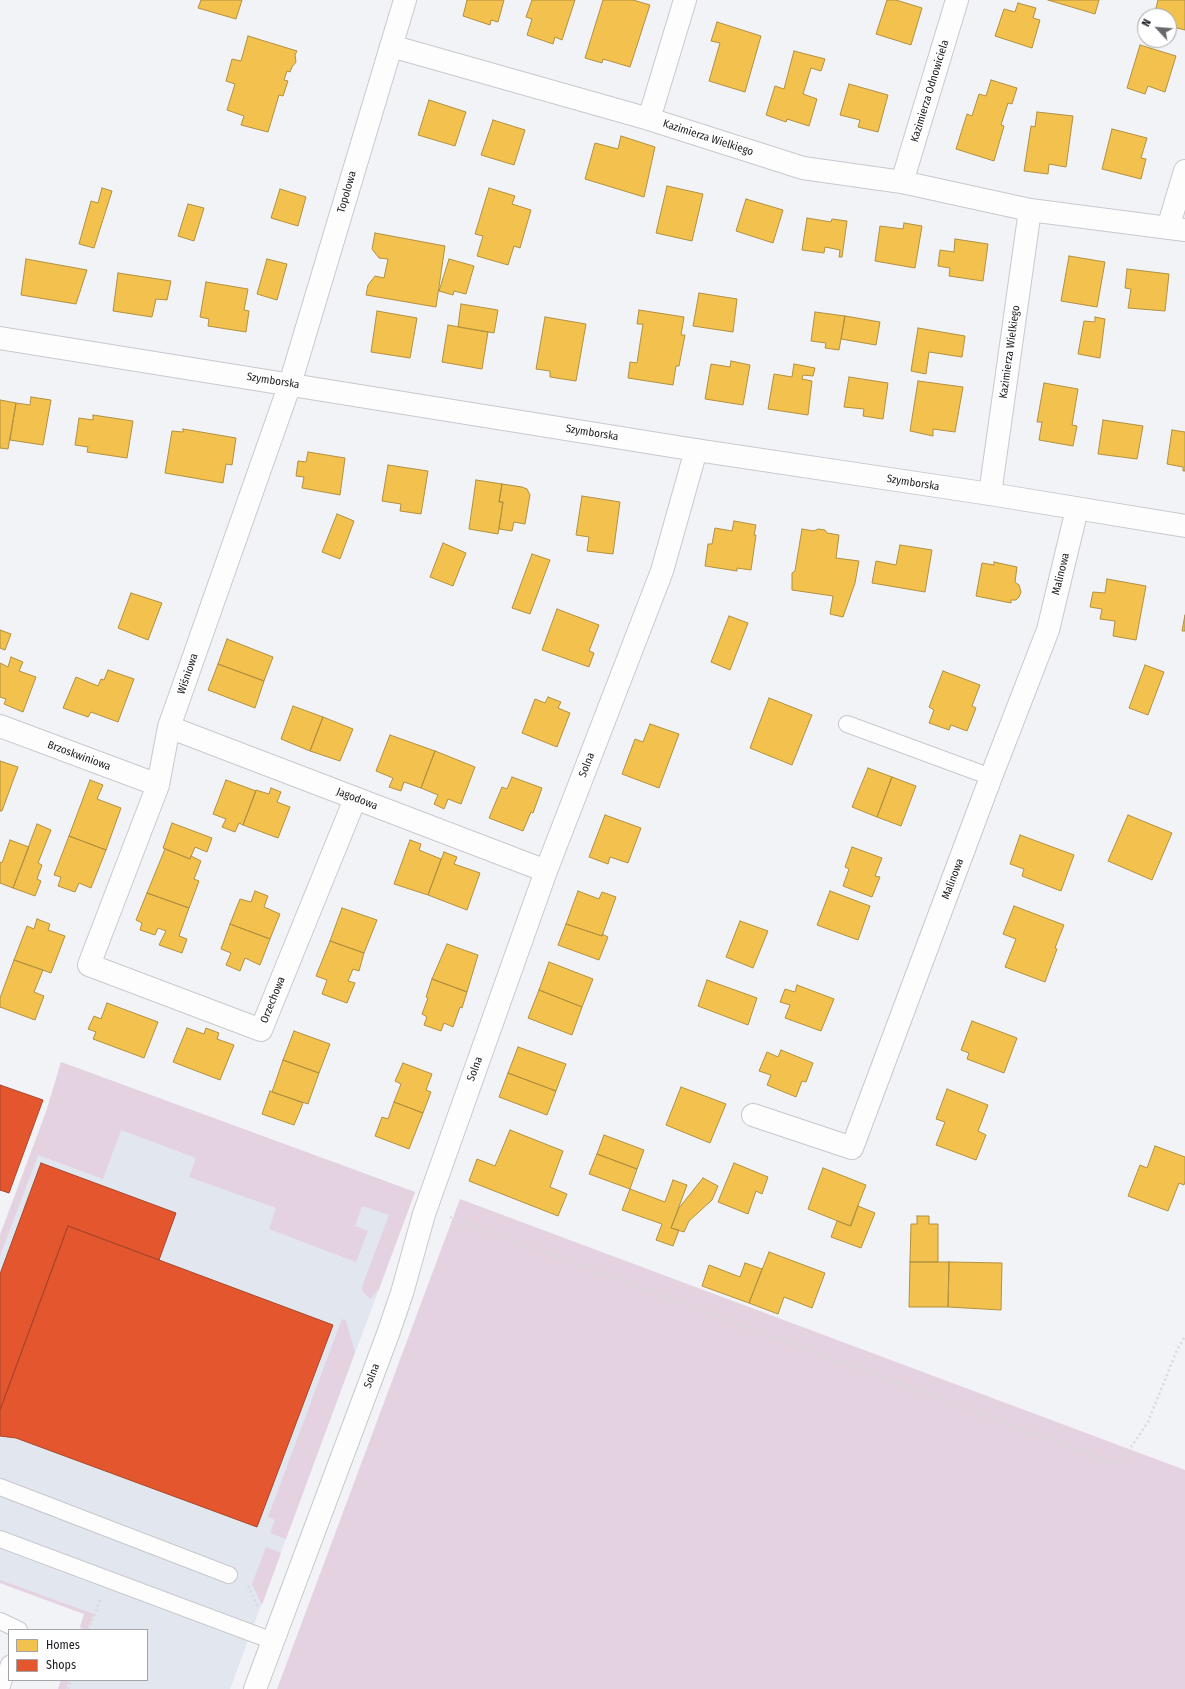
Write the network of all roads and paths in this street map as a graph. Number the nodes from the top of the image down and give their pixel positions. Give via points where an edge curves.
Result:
1 (405, 0) edge
2 (685, 0) edge
3 (957, 0) edge
4 (390, 46) junction
5 (649, 119) junction
6 (1185, 171) edge
7 (902, 182) junction
8 (1030, 210) junction
9 (1176, 229) edge
10 (0, 338) edge
11 (290, 384) junction
12 (696, 450) junction
13 (990, 494) junction
14 (1077, 509) junction
15 (1185, 526) edge
16 (847, 724) dead end
17 (0, 726) edge
18 (169, 727) junction
19 (991, 777) junction
20 (158, 785) junction
21 (355, 799) junction
22 (546, 871) junction
23 (89, 965) joint
24 (753, 1114) dead end
25 (424, 1214) junction
26 (1185, 1336) edge
27 (0, 1487) edge
28 (0, 1539) edge
29 (229, 1575) joint
30 (258, 1608) dead end
31 (0, 1621) edge
32 (17, 1629) edge
33 (273, 1641) junction
34 (8, 1667) edge
35 (1, 1689) edge
36 (255, 1689) edge

1 - 4 street, Topolowa
2 - 5 street
3 - 7 street, Kazimierza Odnowiciela
4 - 5 street, Kazimierza Wielkiego
4 - 11 street, Topolowa
5 - 7 street, Kazimierza Wielkiego via 803,168
6 - 9 street
7 - 8 street, Kazimierza Wielkiego
8 - 9 street, Kazimierza Wielkiego
8 - 13 street, Kazimierza Wielkiego
10 - 11 street, Szymborska
11 - 12 street, Szymborska
11 - 18 street, Wiśniowa
12 - 13 street, Szymborska
12 - 22 street, Solna via 662,572
13 - 14 street, Szymborska
14 - 15 street, Szymborska
14 - 19 street, Malinowa via 1048,630
16 - 19 lane
17 - 20 street, Brzoskwiniowa
18 - 20 street, Wiśniowa
18 - 21 street, Jagodowa
19 - 24 street, Malinowa via 852,1148
20 - 23 street, Wiśniowa
21 - 22 street, Jagodowa
21 - 23 street, Orzechowa via 261,1030
22 - 25 street, Solna
25 - 26 path via 450,1217 1119,1465 1148,1422
25 - 33 street, Solna via 388,1334
27 - 29 lane
28 - 33 lane
29 - 30 path via 246,1581
31 - 32 lane
33 - 36 street, Solna
34 - 35 lane

